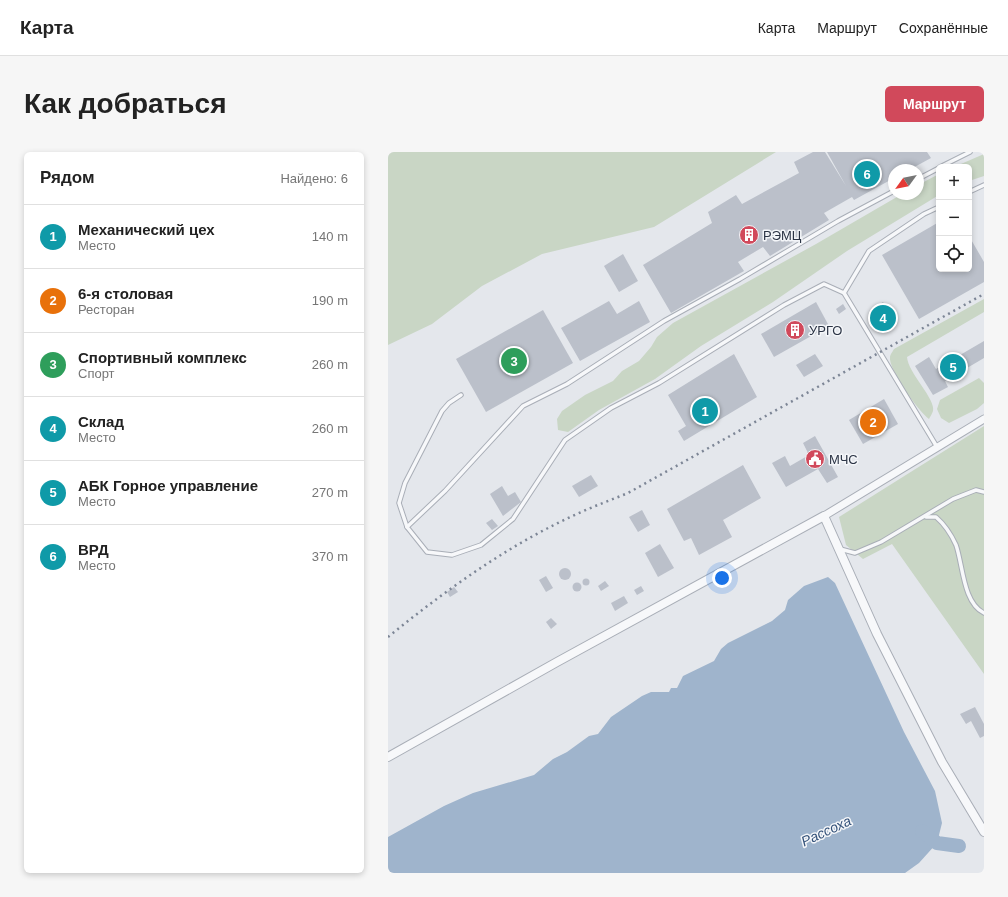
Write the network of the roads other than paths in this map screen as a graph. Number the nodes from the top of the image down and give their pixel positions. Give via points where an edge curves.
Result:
1 (970, 152) edge
2 (946, 164) edge
3 (936, 169) edge
4 (924, 176) edge
5 (984, 185) edge
6 (972, 191) edge
7 (888, 195) edge
8 (936, 208) edge
9 (844, 293) junction
10 (461, 395) dead end
11 (984, 419) edge
12 (937, 447) junction
13 (984, 492) edge
14 (824, 516) junction
15 (925, 517) junction
16 (406, 526) junction
17 (839, 549) junction
18 (984, 613) edge
19 (388, 757) edge
20 (984, 832) edge

1 - 2 lane
3 - 4 lane
5 - 6 lane
7 - 16 lane via 664,321 567,384 523,406 445,491
8 - 9 lane via 869,251
9 - 12 lane
9 - 16 lane via 824,284 611,408 565,440 513,519 481,545 452,555 427,552
10 - 16 lane via 442,411 405,483 399,503
11 - 12 street
12 - 14 street
13 - 15 lane via 976,490 952,499
14 - 17 street
14 - 19 street
15 - 17 lane via 881,542 855,553
15 - 18 lane via 936,516 944,524 955,544 967,594
17 - 20 street via 877,634 942,762

